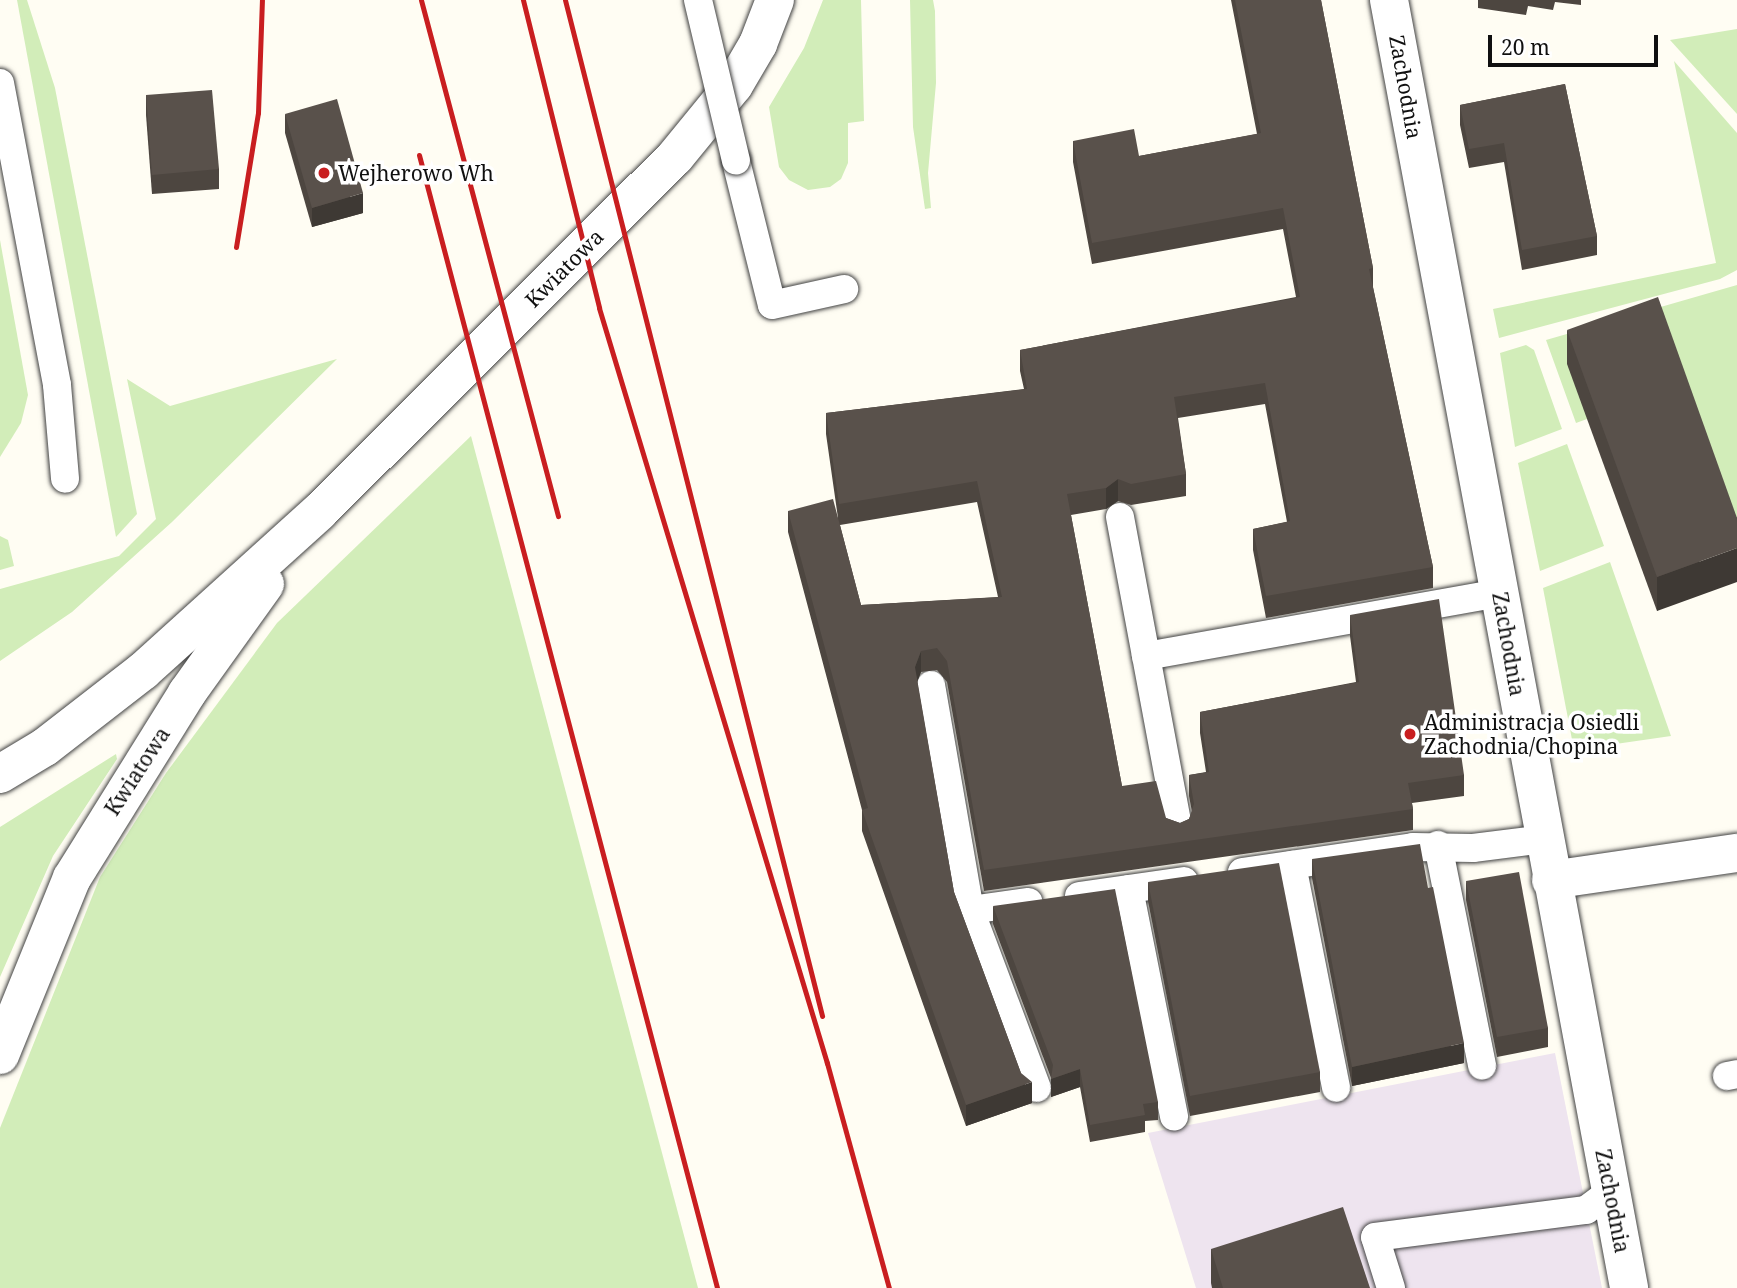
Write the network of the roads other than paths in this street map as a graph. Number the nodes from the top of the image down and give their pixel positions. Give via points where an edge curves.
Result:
1 (698, 0) edge
2 (775, 0) edge
3 (1390, 0) edge
4 (0, 83) edge
5 (844, 289) dead end
6 (65, 479) dead end
7 (319, 512) junction
8 (1120, 517) dead end
9 (1499, 593) junction
10 (1146, 656) junction
11 (931, 685) dead end
12 (0, 774) edge
13 (1178, 828) edge
14 (1545, 839) junction
15 (1438, 845) junction
16 (1737, 853) edge
17 (1292, 865) junction
18 (1551, 880) junction
19 (1129, 889) junction
20 (970, 909) junction
21 (0, 1055) edge
22 (1482, 1066) dead end
23 (1037, 1088) dead end
24 (1336, 1088) dead end
25 (1174, 1117) dead end
26 (1611, 1191) junction
27 (1391, 1288) edge
28 (1629, 1288) edge

1 - 5 lane, bridge via 772,305
2 - 7 street, Kwiatowa via 752,54 701,131
3 - 9 street, Zachodnia
4 - 6 lane via 57,385
7 - 12 street, Kwiatowa via 143,671 56,739
7 - 21 street, Kwiatowa via 187,693 97,835 72,878
8 - 10 lane
9 - 10 lane
9 - 14 street, Zachodnia
10 - 13 lane
11 - 20 lane
14 - 15 lane via 1473,848
14 - 18 street, Zachodnia
15 - 17 lane
15 - 22 lane
16 - 18 street
17 - 19 lane
17 - 24 lane
18 - 26 street, Zachodnia
19 - 20 lane
19 - 25 lane
20 - 23 lane
26 - 27 lane via 1586,1210 1375,1237
26 - 28 street, Zachodnia

